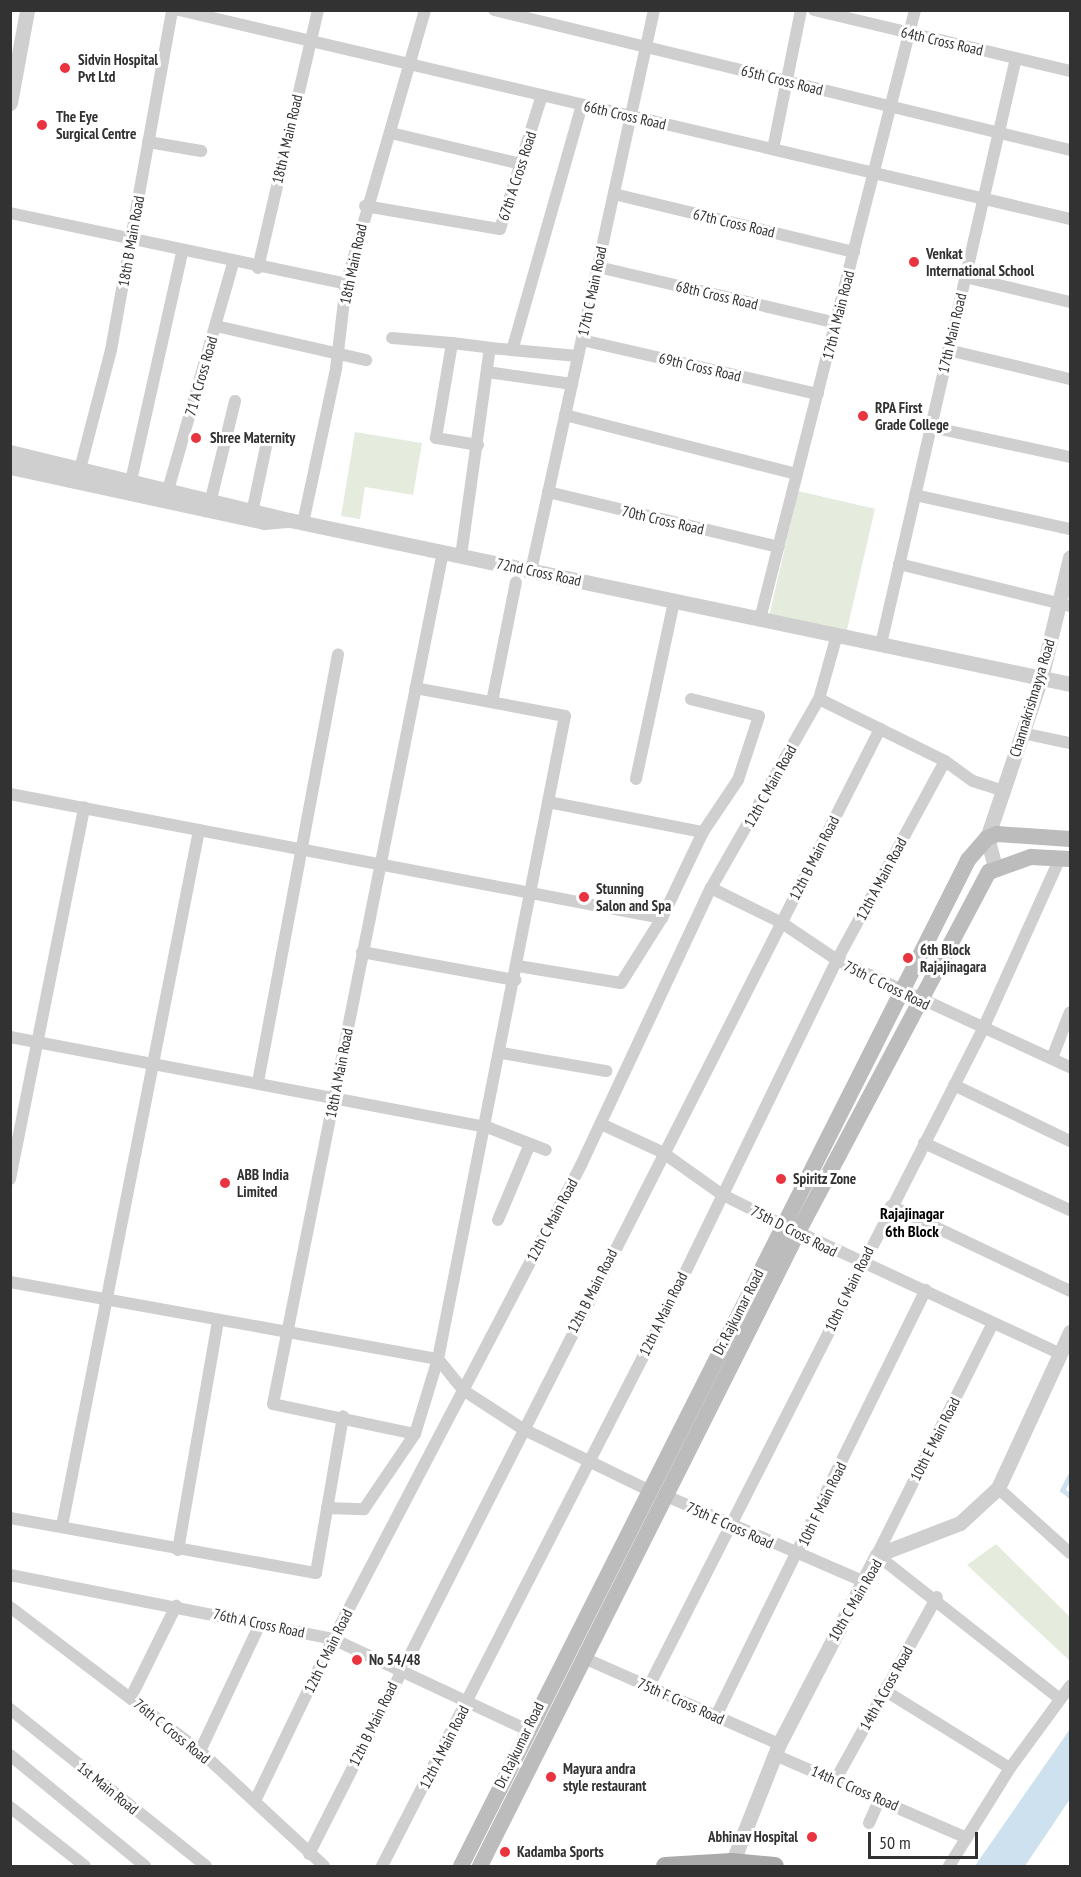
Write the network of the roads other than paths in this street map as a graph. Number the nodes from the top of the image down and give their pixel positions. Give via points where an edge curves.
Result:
1 (27, 10) edge
2 (172, 10) edge
3 (179, 10) edge
4 (318, 10) edge
5 (425, 10) edge
6 (494, 10) edge
7 (654, 10) edge
8 (801, 10) edge
9 (814, 10) edge
10 (915, 10) edge
11 (909, 33) junction
12 (309, 41) junction
13 (646, 47) junction
14 (1016, 58) junction
15 (410, 64) junction
16 (1071, 71) edge
17 (786, 81) junction
18 (542, 95) junction
19 (10, 104) edge
20 (582, 105) junction
21 (891, 106) junction
22 (631, 116) junction
23 (998, 132) junction
24 (391, 134) junction
25 (148, 142) junction
26 (773, 149) junction
27 (1071, 150) edge
28 (201, 151) dead end
29 (521, 165) junction
30 (874, 173) junction
31 (614, 194) junction
32 (983, 198) junction
33 (365, 206) junction
34 (10, 213) edge
35 (1071, 219) edge
36 (131, 241) junction
37 (182, 252) junction
38 (854, 252) junction
39 (234, 263) junction
40 (597, 267) junction
41 (258, 268) junction
42 (965, 277) junction
43 (346, 284) junction
44 (1071, 302) edge
45 (836, 323) junction
46 (216, 326) junction
47 (392, 338) dead end
48 (582, 340) junction
49 (452, 343) junction
50 (513, 347) junction
51 (490, 348) junction
52 (948, 350) junction
53 (338, 356) junction
54 (578, 356) junction
55 (366, 360) dead end
56 (487, 372) junction
57 (1071, 379) edge
58 (572, 384) junction
59 (818, 394) junction
60 (235, 401) dead end
61 (565, 415) junction
62 (931, 427) junction
63 (478, 445) junction
64 (266, 447) dead end
65 (10, 452) edge
66 (1071, 457) edge
67 (10, 467) edge
68 (80, 469) junction
69 (797, 474) junction
70 (130, 481) junction
71 (168, 490) junction
72 (548, 492) junction
73 (915, 495) junction
74 (211, 499) junction
75 (253, 508) junction
76 (266, 517) junction
77 (297, 522) junction
78 (1071, 529) edge
79 (779, 547) junction
80 (443, 552) junction
81 (461, 556) junction
82 (1071, 557) edge
83 (899, 564) junction
84 (531, 571) junction
85 (516, 582) dead end
86 (674, 601) junction
87 (1065, 605) edge
88 (760, 619) junction
89 (837, 635) junction
90 (881, 644) junction
91 (338, 654) dead end
92 (1041, 678) junction
93 (1071, 684) edge
94 (416, 688) junction
95 (692, 699) dead end
96 (819, 699) junction
97 (492, 702) junction
98 (880, 729) junction
99 (1022, 733) junction
100 (1071, 743) edge
101 (945, 761) junction
102 (636, 779) dead end
103 (1002, 791) junction
104 (10, 794) edge
105 (548, 802) junction
106 (84, 807) junction
107 (200, 830) junction
108 (703, 832) junction
109 (987, 838) junction
110 (1071, 839) edge
111 (298, 849) junction
112 (1065, 858) edge
113 (380, 864) junction
114 (995, 867) junction
115 (711, 888) junction
116 (531, 893) junction
117 (662, 918) junction
118 (782, 923) junction
119 (362, 952) junction
120 (837, 960) junction
121 (518, 966) junction
122 (515, 980) junction
123 (903, 992) junction
124 (919, 1001) junction
125 (1071, 1012) edge
126 (982, 1031) junction
127 (10, 1037) edge
128 (38, 1042) junction
129 (502, 1053) junction
130 (1052, 1058) junction
131 (154, 1063) junction
132 (1071, 1067) edge
133 (606, 1071) dead end
134 (258, 1082) junction
135 (954, 1085) junction
136 (334, 1097) junction
137 (601, 1124) junction
138 (487, 1127) junction
139 (1071, 1141) edge
140 (530, 1143) junction
141 (924, 1143) junction
142 (546, 1150) dead end
143 (662, 1152) junction
144 (10, 1179) edge
145 (721, 1194) junction
146 (891, 1206) junction
147 (1071, 1210) edge
148 (498, 1220) dead end
149 (783, 1225) junction
150 (798, 1232) junction
151 (860, 1264) junction
152 (10, 1282) edge
153 (926, 1290) junction
154 (1071, 1291) edge
155 (106, 1299) junction
156 (218, 1320) junction
157 (993, 1323) junction
158 (287, 1332) junction
159 (1071, 1332) edge
160 (1061, 1354) junction
161 (438, 1359) junction
162 (463, 1390) junction
163 (343, 1416) junction
164 (523, 1429) junction
165 (415, 1434) junction
166 (588, 1461) junction
167 (998, 1488) junction
168 (648, 1490) junction
169 (664, 1495) junction
170 (327, 1508) junction
171 (10, 1518) edge
172 (62, 1526) junction
173 (728, 1526) junction
174 (178, 1550) junction
175 (1071, 1553) edge
176 (878, 1555) junction
177 (797, 1556) junction
178 (10, 1575) edge
179 (863, 1581) junction
180 (937, 1597) junction
181 (176, 1606) junction
182 (10, 1607) edge
183 (260, 1624) junction
184 (333, 1639) junction
185 (584, 1658) junction
186 (401, 1668) junction
187 (649, 1686) junction
188 (1071, 1686) edge
189 (884, 1690) junction
190 (131, 1697) junction
191 (1059, 1698) junction
192 (467, 1701) junction
193 (10, 1709) edge
194 (716, 1716) junction
195 (527, 1730) junction
196 (777, 1750) junction
197 (200, 1752) junction
198 (10, 1755) edge
199 (1010, 1768) junction
200 (836, 1779) junction
201 (880, 1798) junction
202 (255, 1801) junction
203 (10, 1807) edge
204 (869, 1824) dead end
205 (967, 1838) junction
206 (309, 1854) junction
207 (732, 1864) edge
208 (85, 1866) edge
209 (145, 1866) edge
210 (206, 1866) edge
211 (324, 1866) edge
212 (382, 1866) edge
213 (461, 1866) edge
214 (480, 1866) edge
215 (664, 1866) edge
216 (775, 1866) edge
217 (949, 1866) edge

1 - 19 street
2 - 25 street, 18th B Main Road
3 - 12 street, 66th Cross Road
4 - 12 street, 18th A Main Road
5 - 15 street, 18th Main Road
6 - 13 street, 65th Cross Road
7 - 13 street, 17th C Main Road
8 - 17 street
9 - 11 street, 64th Cross Road
10 - 11 street, 17th A Main Road
11 - 14 street, 64th Cross Road
11 - 21 street, 17th A Main Road
12 - 15 street, 66th Cross Road
12 - 41 street, 18th A Main Road
13 - 17 street, 65th Cross Road
13 - 22 street, 17th C Main Road
14 - 16 street, 64th Cross Road
14 - 23 street, 17th Main Road
15 - 18 street, 66th Cross Road
15 - 24 street, 18th Main Road
17 - 21 street, 65th Cross Road
17 - 26 street
18 - 20 street, 66th Cross Road
18 - 29 street, 67th A Cross Road
20 - 22 street, 66th Cross Road
20 - 50 street
21 - 23 street, 65th Cross Road
21 - 30 street, 17th A Main Road
22 - 26 street, 66th Cross Road
22 - 31 street, 17th C Main Road
23 - 27 street, 65th Cross Road
23 - 32 street, 17th Main Road
24 - 29 street
24 - 33 street, 18th Main Road
25 - 28 street
25 - 36 street, 18th B Main Road
26 - 30 street, 66th Cross Road
29 - 33 street, 67th A Cross Road via 500,229
30 - 32 street, 66th Cross Road
30 - 38 street, 17th A Main Road
31 - 38 street, 67th Cross Road
31 - 40 street, 17th C Main Road
32 - 35 street, 66th Cross Road
32 - 42 street, 17th Main Road
33 - 43 street, 18th Main Road
34 - 36 street
36 - 37 street
36 - 68 street, 18th B Main Road via 111,350
37 - 39 street
37 - 70 street
38 - 45 street, 17th A Main Road
39 - 41 street
39 - 46 street, 71 A Cross Road
40 - 45 street, 68th Cross Road
40 - 48 street, 17th C Main Road
41 - 43 street
42 - 44 street
42 - 52 street, 17th Main Road
43 - 53 street, 18th Main Road
45 - 59 street, 17th A Main Road
46 - 53 street
46 - 71 street, 71 A Cross Road
47 - 49 street
48 - 54 street, 17th C Main Road
48 - 59 street, 69th Cross Road
49 - 51 street
49 - 63 street via 436,438
50 - 51 street
50 - 54 street
51 - 56 street
52 - 57 street
52 - 62 street, 17th Main Road
53 - 55 street
53 - 77 street, 18th Main Road
54 - 58 street, 17th C Main Road
56 - 58 street
56 - 63 street
58 - 61 street, 17th C Main Road
59 - 69 street, 17th A Main Road
60 - 74 street
61 - 69 street
61 - 72 street, 17th C Main Road
62 - 66 street
62 - 73 street, 17th Main Road
63 - 81 street
64 - 75 street
65 - 68 street, 72nd Cross Road
67 - 76 street
68 - 70 street, 72nd Cross Road
69 - 79 street, 17th A Main Road
70 - 71 street, 72nd Cross Road
71 - 74 street, 72nd Cross Road
72 - 79 street, 70th Cross Road
72 - 84 street, 17th C Main Road
73 - 78 street
73 - 83 street, 17th Main Road
74 - 75 street, 72nd Cross Road
75 - 76 street, 72nd Cross Road
76 - 77 street, 72nd Cross Road
77 - 80 street, 72nd Cross Road
79 - 88 street, 17th A Main Road
80 - 81 street, 72nd Cross Road
80 - 94 street, 18th A Main Road
81 - 84 street, 72nd Cross Road
82 - 87 street, Channakrishnayya Road
83 - 87 street
83 - 90 street, 17th Main Road
84 - 86 street, 72nd Cross Road
85 - 97 street
86 - 88 street, 72nd Cross Road
86 - 102 street
87 - 92 street, Channakrishnayya Road
88 - 89 street, 72nd Cross Road
89 - 90 street, 72nd Cross Road
89 - 96 street, 12th C Main Road
90 - 92 street, 72nd Cross Road
91 - 111 street
92 - 93 street, 72nd Cross Road
92 - 99 street, Channakrishnayya Road
94 - 97 street
94 - 113 street, 18th A Main Road
95 - 108 street via 759,716 738,780
96 - 98 street
96 - 115 street, 12th C Main Road
97 - 105 street via 565,716
98 - 101 street
98 - 118 street, 12th B Main Road
99 - 100 street
99 - 103 street, Channakrishnayya Road
101 - 103 street via 973,781
101 - 120 street, 12th A Main Road
103 - 109 street, Channakrishnayya Road
104 - 106 street
105 - 108 street
105 - 116 street
106 - 107 street
106 - 128 street
107 - 111 street
107 - 131 street
108 - 117 street
109 - 110 main road via 1009,833
109 - 114 street
109 - 123 main road, Dr. Rajkumar Road via 968,860
111 - 113 street
111 - 134 street
112 - 114 main road via 1031,857
112 - 126 street, 10th G Main Road
113 - 116 street
113 - 119 street, 18th A Main Road
114 - 124 main road, Dr. Rajkumar Road
115 - 118 street, 75th C Cross Road
115 - 137 street, 12th C Main Road
116 - 117 street
116 - 121 street
117 - 121 street via 621,983
118 - 120 street, 75th C Cross Road
118 - 143 street, 12th B Main Road
119 - 122 street
119 - 136 street, 18th A Main Road
120 - 123 street, 75th C Cross Road
120 - 145 street, 12th A Main Road
121 - 122 street
122 - 129 street
123 - 124 street, 75th C Cross Road
123 - 149 main road, Dr. Rajkumar Road
124 - 126 street, 75th C Cross Road
124 - 150 main road, Dr. Rajkumar Road
125 - 130 street
126 - 130 street, 75th C Cross Road
126 - 135 street, 10th G Main Road
127 - 128 street
128 - 131 street
128 - 144 street
129 - 133 street
129 - 138 street
130 - 132 street, 75th C Cross Road
131 - 134 street
131 - 155 street
134 - 136 street
135 - 139 street
135 - 141 street, 10th G Main Road
136 - 138 street
136 - 158 street, 18th A Main Road
137 - 143 street, 75th D Cross Road
137 - 162 street, 12th C Main Road
138 - 140 street
138 - 161 street
140 - 142 street
140 - 148 street
141 - 146 street, 10th G Main Road
141 - 147 street
143 - 145 street, 75th D Cross Road
143 - 164 street, 12th B Main Road
145 - 149 street, 75th D Cross Road
145 - 166 street, 12th A Main Road
146 - 151 street, 10th G Main Road
146 - 154 street
149 - 150 street, 75th D Cross Road
149 - 168 main road, Dr. Rajkumar Road
150 - 151 street, 75th D Cross Road
150 - 169 main road, Dr. Rajkumar Road
151 - 153 street, 75th D Cross Road
151 - 173 street, 10th G Main Road
152 - 155 street
153 - 157 street, 75th D Cross Road
153 - 177 street, 10th F Main Road
155 - 156 street
155 - 172 street
156 - 158 street
156 - 174 street
157 - 160 street, 75th D Cross Road
157 - 176 street, 10th E Main Road
158 - 161 street
158 - 163 street, 18th A Main Road via 273,1404
159 - 160 street, 10th C Main Road
160 - 167 street, 10th C Main Road
161 - 162 street
161 - 165 street
162 - 164 street
162 - 184 street, 12th C Main Road
163 - 165 street, 18th A Main Road
163 - 170 street
164 - 166 street
164 - 186 street, 12th B Main Road
165 - 170 street via 364,1509
166 - 168 street
166 - 192 street, 12th A Main Road
167 - 175 street
167 - 176 street, 10th C Main Road via 960,1524
168 - 195 main road, Dr. Rajkumar Road
169 - 173 street, 75th E Cross Road
169 - 185 main road, Dr. Rajkumar Road
170 - 174 street via 316,1573
171 - 172 street
172 - 174 street
173 - 177 street, 75th E Cross Road
173 - 187 street, 10th G Main Road
176 - 179 street, 10th C Main Road
176 - 180 street
177 - 179 street, 75th E Cross Road
177 - 194 street, 10th F Main Road
178 - 181 street, 76th A Cross Road
179 - 196 street, 10th C Main Road
180 - 189 street, 14th A Cross Road
180 - 191 street
181 - 183 street, 76th A Cross Road
181 - 190 street
182 - 190 street, 76th C Cross Road
183 - 184 street, 76th A Cross Road
183 - 197 street
184 - 186 street, 76th A Cross Road
184 - 202 street, 12th C Main Road
185 - 187 street, 75th F Cross Road
185 - 214 main road, Dr. Rajkumar Road
186 - 192 street, 76th A Cross Road
186 - 206 street, 12th B Main Road
187 - 194 street, 75th F Cross Road
188 - 191 street
189 - 199 street
189 - 200 street, 14th A Cross Road
190 - 197 street, 76th C Cross Road
191 - 199 street
192 - 195 street, 76th A Cross Road
192 - 212 street, 12th A Main Road
193 - 210 street, 1st Main Road
194 - 196 street, 75th F Cross Road
195 - 213 main road, Dr. Rajkumar Road
196 - 200 street, 14th C Cross Road
196 - 207 street, 10th C Main Road
197 - 202 street, 76th C Cross Road
198 - 209 street
199 - 205 street
200 - 201 street, 14th C Cross Road
201 - 204 street
201 - 205 street, 14th C Cross Road
202 - 206 street, 76th C Cross Road
203 - 208 street
205 - 217 street
206 - 211 street, 76th C Cross Road
207 - 215 main road
207 - 216 main road

